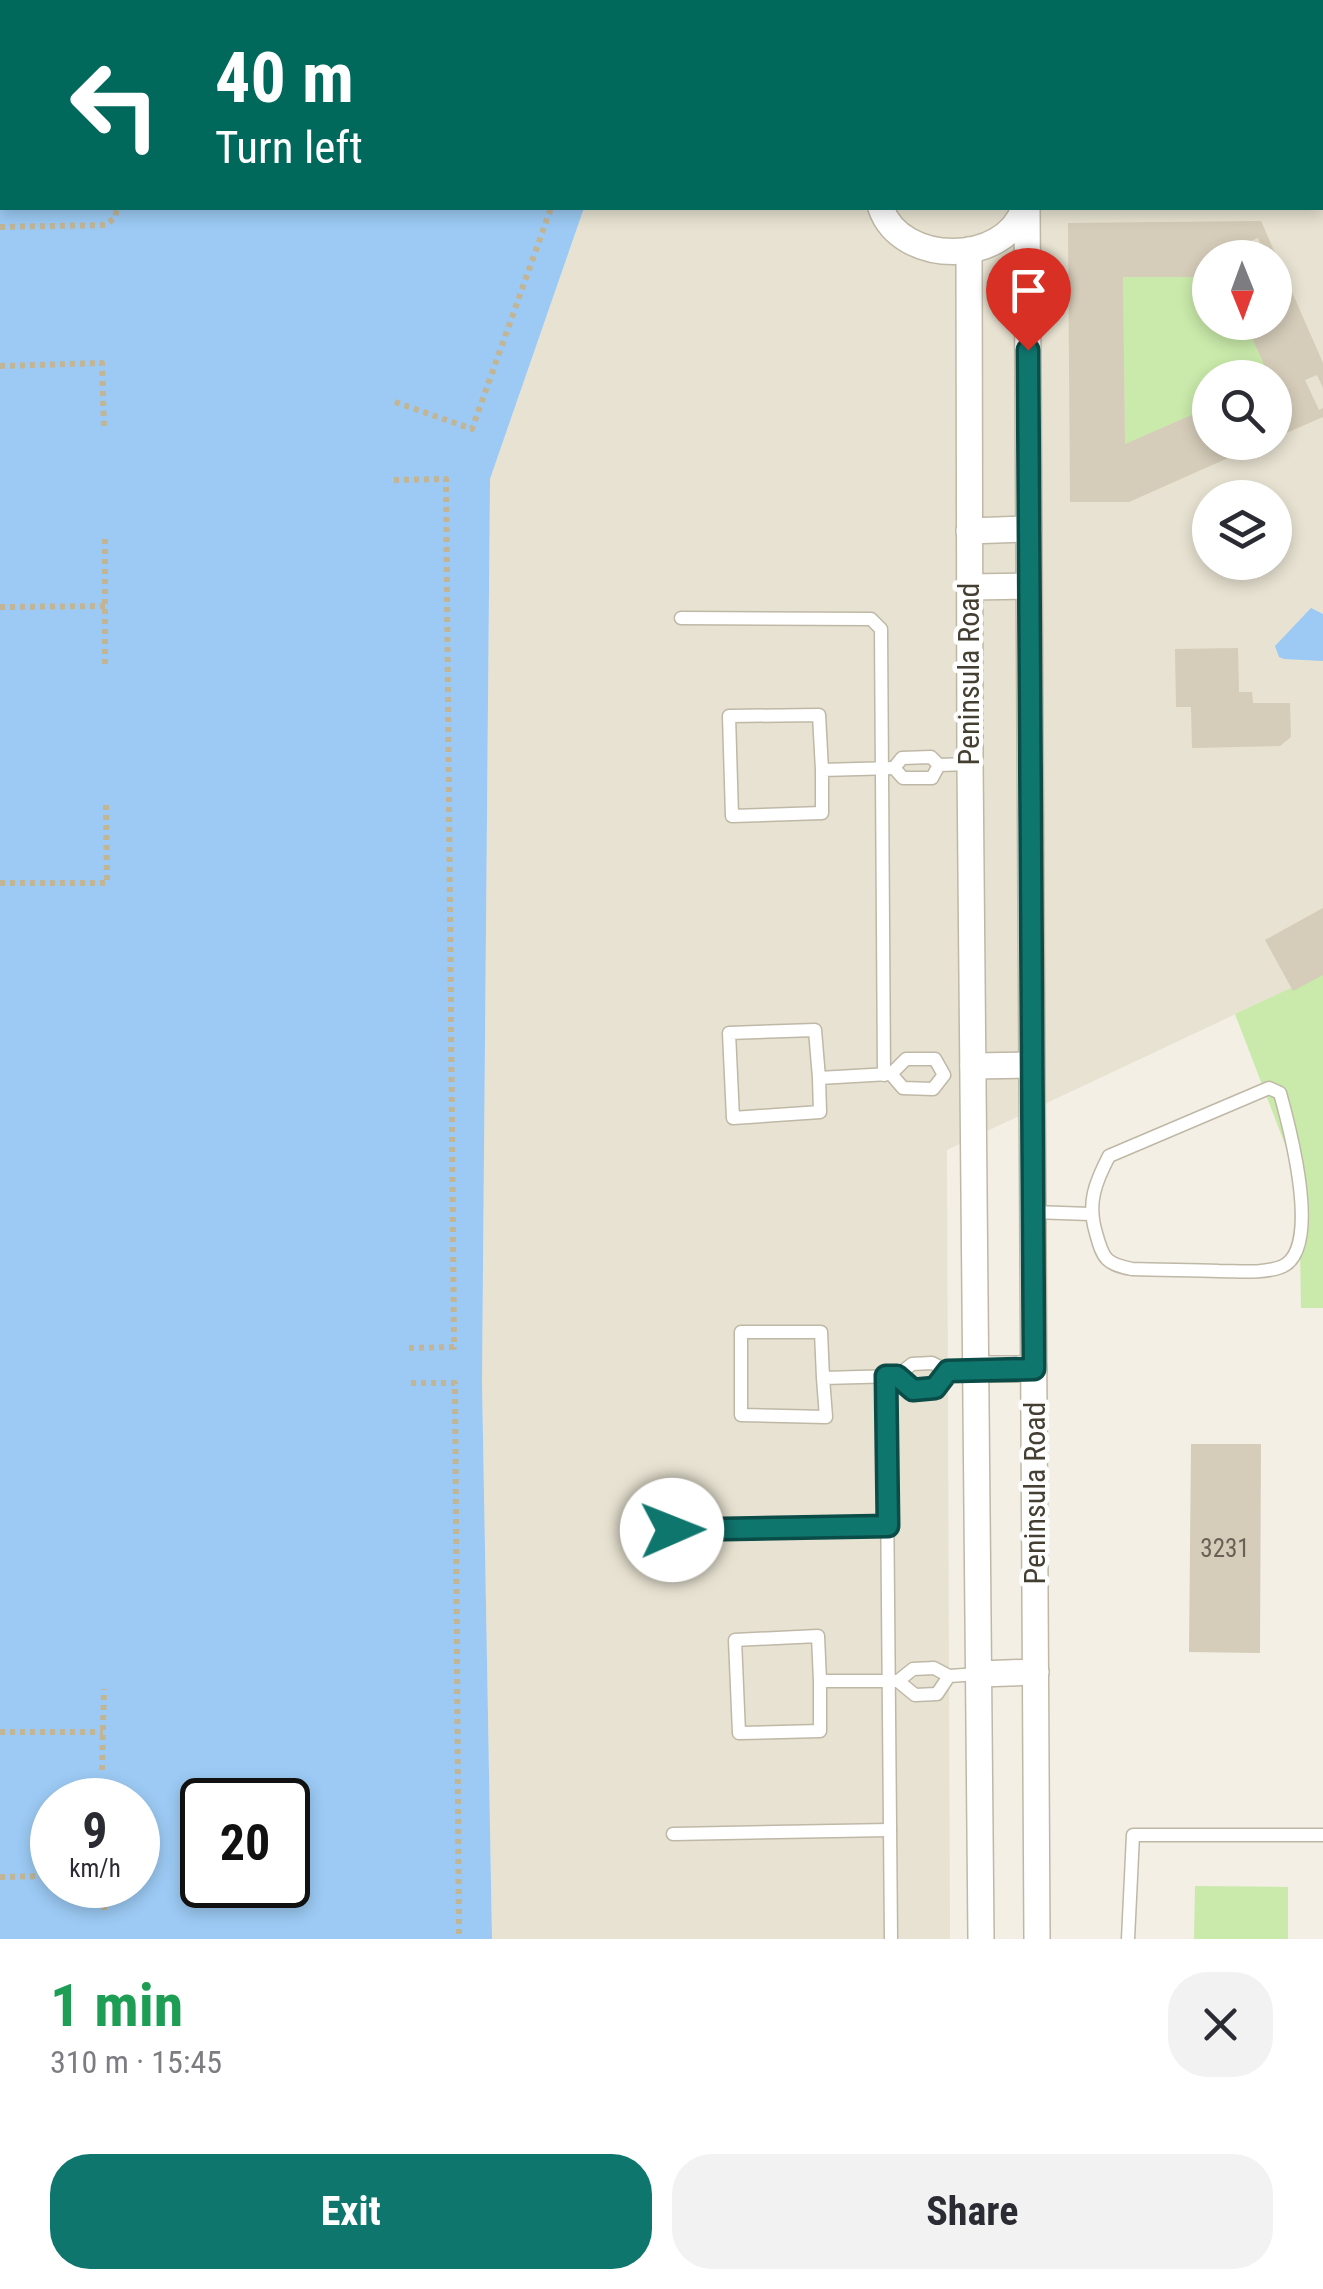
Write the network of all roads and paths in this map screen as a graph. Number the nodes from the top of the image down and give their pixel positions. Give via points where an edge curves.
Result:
1 (117, 210) edge
2 (550, 210) edge
3 (882, 210) edge
4 (1024, 210) edge
5 (1025, 210) edge
6 (0, 227) edge
7 (969, 250) junction
8 (0, 366) edge
9 (396, 402) dead end
10 (104, 429) dead end
11 (394, 480) dead end
12 (969, 530) junction
13 (1029, 530) junction
14 (105, 539) dead end
15 (1029, 586) junction
16 (969, 587) junction
17 (105, 606) junction
18 (0, 607) edge
19 (681, 618) dead end
20 (105, 668) dead end
21 (970, 764) junction
22 (938, 765) junction
23 (888, 768) junction
24 (822, 770) junction
25 (106, 804) dead end
26 (0, 884) edge
27 (1032, 1066) junction
28 (974, 1071) junction
29 (888, 1074) junction
30 (944, 1074) junction
31 (818, 1078) junction
32 (1032, 1212) junction
33 (1090, 1214) junction
34 (406, 1348) dead end
35 (977, 1369) junction
36 (1034, 1369) junction
37 (948, 1371) junction
38 (891, 1376) junction
39 (823, 1378) junction
40 (411, 1383) dead end
41 (888, 1526) junction
42 (672, 1530) dead end
43 (1036, 1672) junction
44 (980, 1674) junction
45 (950, 1676) junction
46 (820, 1681) junction
47 (894, 1681) junction
48 (104, 1689) dead end
49 (0, 1732) edge
50 (103, 1732) junction
51 (102, 1770) dead end
52 (890, 1830) junction
53 (672, 1834) dead end
54 (1323, 1834) edge
55 (30, 1876) edge
56 (0, 1877) edge
57 (104, 1908) edge
58 (104, 1914) dead end
59 (458, 1939) edge
60 (891, 1939) edge
61 (981, 1939) edge
62 (1038, 1939) edge
63 (1128, 1939) edge

1 - 6 path via 105,225
2 - 9 path via 472,430
3 - 7 street, Peninsula Road via 906,242
4 - 7 street, Peninsula Road via 1001,239
5 - 13 street, Peninsula Road
7 - 12 street, Peninsula Road
8 - 10 path via 102,363
11 - 34 path via 446,479 454,1346
12 - 13 street
12 - 16 street, Peninsula Road
13 - 15 street, Peninsula Road
14 - 17 path
15 - 16 street
15 - 27 street, Peninsula Road
16 - 21 street, Peninsula Road
17 - 18 path
17 - 20 path
19 - 23 lane via 871,620 881,628
21 - 22 lane
21 - 28 street, Peninsula Road
22 - 23 lane via 930,757 902,758
22 - 23 lane via 932,778 903,778
23 - 24 lane
23 - 29 lane
24 - 24 lane via 822,813 732,816 729,716 819,715
25 - 26 path via 107,883
27 - 28 street
27 - 32 street, Peninsula Road
28 - 30 lane
28 - 35 street, Peninsula Road
29 - 30 lane via 903,1088 933,1088
29 - 30 lane via 906,1060 936,1060
29 - 31 lane
31 - 31 lane via 816,1030 729,1033 733,1118 820,1112
32 - 33 lane
32 - 36 street, Peninsula Road
33 - 33 lane via 1109,1156 1260,1090 1280,1093 1304,1182 1306,1222 1298,1256 1284,1267 1114,1266 1102,1256
35 - 36 street
35 - 37 lane
35 - 44 street, Peninsula Road
36 - 43 street, Peninsula Road
37 - 38 lane via 912,1364
37 - 38 lane via 935,1388 913,1390
38 - 39 lane
38 - 41 lane
39 - 39 lane via 821,1332 741,1332 741,1415 826,1418
40 - 59 path via 455,1383
41 - 42 lane
41 - 47 lane
43 - 44 street
43 - 62 street, Peninsula Road
44 - 45 lane
44 - 61 street, Peninsula Road
45 - 47 lane via 913,1669
45 - 47 lane via 937,1694 915,1695
46 - 46 lane via 818,1636 735,1640 739,1733 820,1731
46 - 47 lane
47 - 52 lane
48 - 50 path
49 - 50 path
50 - 51 path
52 - 53 lane
52 - 60 lane
54 - 63 lane via 1133,1835
55 - 56 path
57 - 58 path

